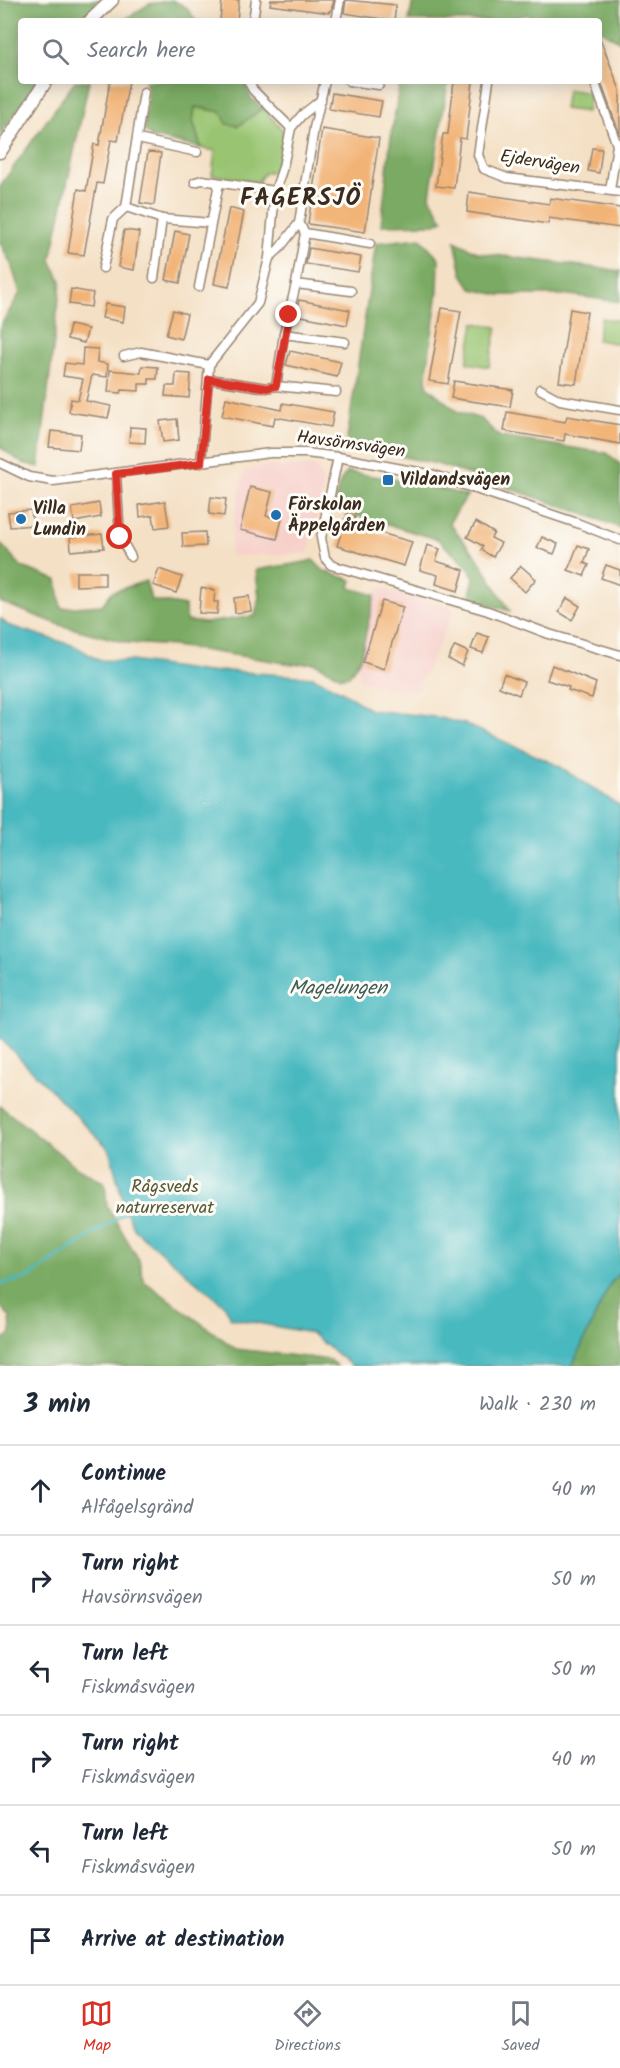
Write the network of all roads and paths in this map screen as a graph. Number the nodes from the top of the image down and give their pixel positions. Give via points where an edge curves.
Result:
1 (112, 0) edge
2 (256, 0) edge
3 (340, 0) edge
4 (93, 18) edge
5 (253, 18) edge
6 (337, 18) edge
7 (44, 84) edge
8 (250, 84) edge
9 (324, 84) edge
10 (372, 84) edge
11 (489, 84) edge
12 (595, 84) edge
13 (379, 85) dead end
14 (144, 92) dead end
15 (321, 100) junction
16 (291, 128) junction
17 (138, 139) junction
18 (619, 145) edge
19 (0, 152) edge
20 (197, 152) dead end
21 (195, 183) dead end
22 (219, 183) junction
23 (609, 190) junction
24 (275, 191) junction
25 (620, 192) edge
26 (126, 207) junction
27 (162, 219) junction
28 (211, 223) junction
29 (299, 223) junction
30 (305, 233) junction
31 (370, 244) dead end
32 (269, 258) junction
33 (103, 268) dead end
34 (154, 278) dead end
35 (296, 284) junction
36 (199, 287) dead end
37 (351, 291) dead end
38 (284, 334) junction
39 (345, 342) dead end
40 (124, 356) dead end
41 (210, 365) junction
42 (209, 379) junction
43 (276, 386) junction
44 (540, 389) dead end
45 (336, 392) dead end
46 (620, 410) edge
47 (338, 457) junction
48 (0, 463) edge
49 (201, 463) junction
50 (116, 474) junction
51 (620, 540) edge
52 (131, 556) dead end
53 (620, 655) edge

1 - 4 main road
2 - 5 street
3 - 6 street
7 - 19 main road
8 - 16 street
9 - 15 street
10 - 13 street
11 - 23 street, Ejdervägen via 478,155 484,170 507,178
12 - 18 street
14 - 17 street
15 - 16 street
15 - 29 street
16 - 24 street
17 - 20 street
17 - 26 street
18 - 23 street
21 - 22 street
22 - 24 street
22 - 28 street
23 - 25 street, Ejdervägen
24 - 32 street
26 - 27 street
26 - 33 street via 113,219
27 - 28 street
27 - 34 street
28 - 36 street
29 - 30 street
29 - 32 street
30 - 31 street
30 - 35 street
32 - 41 street via 258,303
35 - 37 street
35 - 38 street
38 - 39 street
38 - 43 street
40 - 41 street via 141,352
41 - 42 street
42 - 43 street
42 - 49 street
43 - 45 street
44 - 46 street via 560,400
47 - 49 street, Havsörnsvägen via 270,453
47 - 51 street, Havsörnsvägen via 434,475
47 - 53 street via 321,538 325,558 331,565
48 - 50 street, Havsörnsvägen via 39,480
49 - 50 street, Havsörnsvägen
50 - 52 street via 120,537

